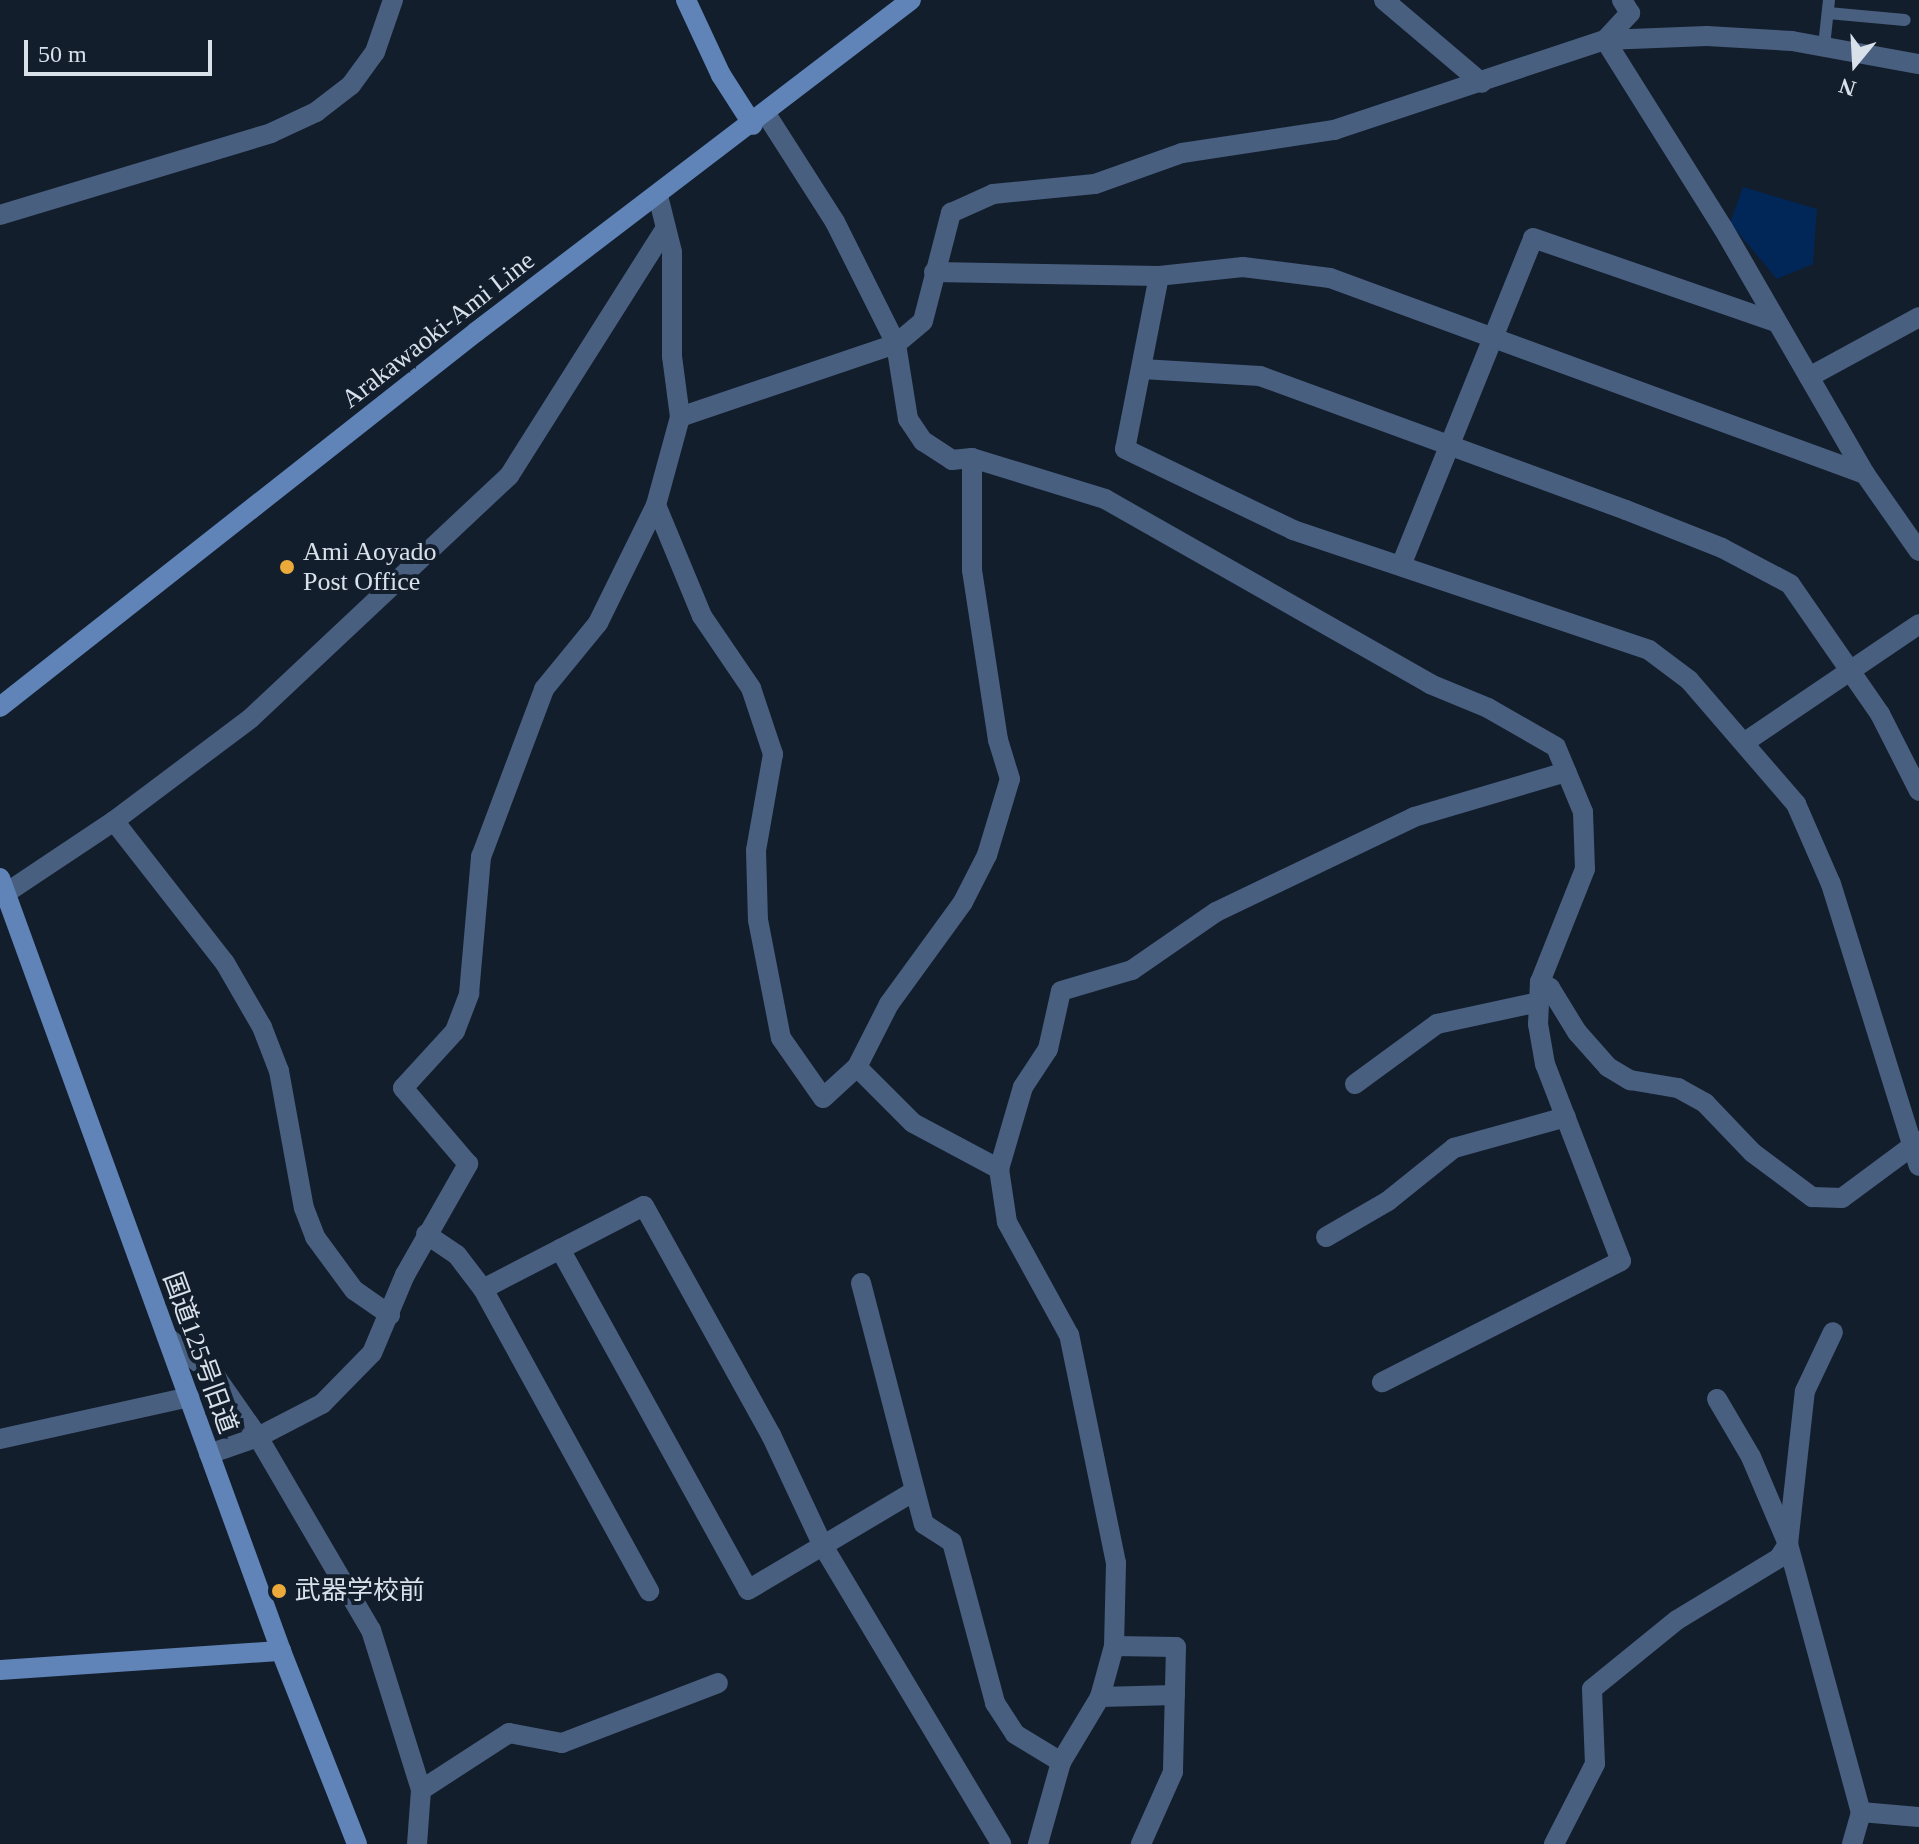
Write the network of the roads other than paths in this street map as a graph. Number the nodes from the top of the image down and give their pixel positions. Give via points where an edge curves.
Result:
1 (393, 0) edge
2 (686, 0) edge
3 (911, 0) edge
4 (1384, 0) edge
5 (1622, 0) edge
6 (1829, 6) edge
7 (1905, 20) dead end
8 (1605, 40) junction
9 (1824, 46) junction
10 (1919, 64) edge
11 (1482, 83) junction
12 (760, 120) junction
13 (658, 196) junction
14 (0, 215) edge
15 (663, 232) junction
16 (934, 272) junction
17 (1159, 276) junction
18 (1919, 317) edge
19 (1776, 322) junction
20 (1492, 333) junction
21 (896, 344) junction
22 (1142, 369) junction
23 (1809, 377) junction
24 (680, 417) junction
25 (1448, 444) junction
26 (972, 458) junction
27 (1865, 474) junction
28 (656, 505) junction
29 (1919, 551) edge
30 (1402, 563) junction
31 (1919, 624) edge
32 (1852, 673) junction
33 (0, 707) edge
34 (1745, 742) junction
35 (1566, 772) junction
36 (1919, 791) edge
37 (114, 821) junction
38 (3, 885) edge
39 (1539, 992) junction
40 (857, 1067) junction
41 (1355, 1084) dead end
42 (1566, 1117) junction
43 (1916, 1152) edge
44 (999, 1169) junction
45 (426, 1234) junction
46 (1326, 1237) dead end
47 (560, 1249) junction
48 (861, 1283) dead end
49 (483, 1289) junction
50 (390, 1315) junction
51 (1833, 1332) dead end
52 (167, 1337) junction
53 (1382, 1382) dead end
54 (189, 1397) junction
55 (1717, 1399) dead end
56 (258, 1437) junction
57 (0, 1439) edge
58 (209, 1454) junction
59 (915, 1491) junction
60 (1788, 1544) junction
61 (823, 1546) junction
62 (649, 1591) dead end
63 (1114, 1646) junction
64 (281, 1651) junction
65 (0, 1670) edge
66 (718, 1683) dead end
67 (1175, 1695) junction
68 (1100, 1697) junction
69 (1061, 1762) junction
70 (421, 1790) junction
71 (1861, 1812) junction
72 (1919, 1817) edge
73 (357, 1844) edge
74 (417, 1844) edge
75 (1001, 1844) edge
76 (1038, 1844) edge
77 (1141, 1844) edge
78 (1554, 1844) edge
79 (1852, 1844) edge

1 - 14 street via 375,52 351,85 316,112 271,133
2 - 12 street via 721,75
3 - 12 street, Arakawaoki-Ami Line
4 - 11 street
5 - 8 street via 1630,13
6 - 7 lane
6 - 9 lane
8 - 9 street via 1707,36
8 - 11 street
8 - 19 street
9 - 10 street
11 - 16 street via 1334,130 1182,153 1095,184 993,194 951,213
12 - 13 street, Arakawaoki-Ami Line
12 - 21 street via 835,222
13 - 15 street
13 - 33 street, Arakawaoki-Ami Line via 476,332
15 - 24 street via 672,252 672,356
15 - 37 street via 509,476 251,718
16 - 17 street
16 - 21 street via 923,321
17 - 20 street via 1243,267 1330,278
17 - 22 street
18 - 23 street
19 - 20 street via 1533,238
19 - 23 street
20 - 25 street
20 - 27 street
21 - 24 street
21 - 26 street via 908,419 923,441 952,460
22 - 25 street via 1260,376
22 - 30 street via 1125,449 1293,530
23 - 27 street
24 - 28 street
25 - 30 street
25 - 32 street via 1722,548 1790,584
26 - 35 street via 1105,499 1430,684 1488,708 1556,747
26 - 40 street via 972,570 998,740 1010,779 975,879 889,1004
27 - 29 street
28 - 40 street via 702,616 751,688 773,754 756,850 757,906 781,1038 823,1098
28 - 45 street via 598,623 544,689 481,857 469,994 455,1031 403,1088 468,1164
30 - 34 street via 1649,650 1689,680
31 - 32 street
32 - 34 street
32 - 36 street via 1880,714
34 - 43 street via 1796,804 1831,884
35 - 39 street via 1583,812 1585,869
35 - 44 street via 1414,817 1216,912 1132,970 1061,991 1048,1049 1023,1087
37 - 38 street
37 - 50 street via 225,963 262,1027 279,1071 304,1208 315,1237 354,1290
38 - 52 street, 国道125号旧道
39 - 41 street via 1437,1024
39 - 42 street via 1545,1064
39 - 43 street via 1550,988 1577,1032 1608,1067 1630,1080 1678,1088 1705,1103 1753,1153 1812,1197 1842,1198
40 - 44 street via 913,1123
42 - 46 street via 1454,1148 1388,1201
42 - 53 street via 1621,1261
44 - 63 street via 1007,1222 1069,1335 1116,1563
45 - 49 street via 457,1255
45 - 50 street
47 - 49 street
47 - 61 street via 748,1590
47 - 61 street via 644,1206 771,1435
48 - 59 street
49 - 62 street
50 - 56 street via 372,1353 322,1404
51 - 60 street via 1805,1391
52 - 54 street, 国道125号旧道
52 - 56 street via 216,1377
54 - 57 street
54 - 58 street, 国道125号旧道
55 - 60 street via 1751,1457
56 - 58 street
56 - 70 street via 371,1630
58 - 64 street, 国道125号旧道
59 - 61 street
59 - 69 street via 924,1524 952,1542 995,1703 1015,1734
60 - 71 street
60 - 78 street via 1779,1558 1677,1620 1592,1689 1595,1764
61 - 75 street
63 - 67 street via 1176,1647
63 - 68 street
64 - 65 street
64 - 73 street, 国道125号旧道
66 - 70 street via 562,1743 509,1733
67 - 68 street
67 - 77 street via 1173,1772
68 - 69 street
69 - 76 street
70 - 74 street
71 - 72 street
71 - 79 street

